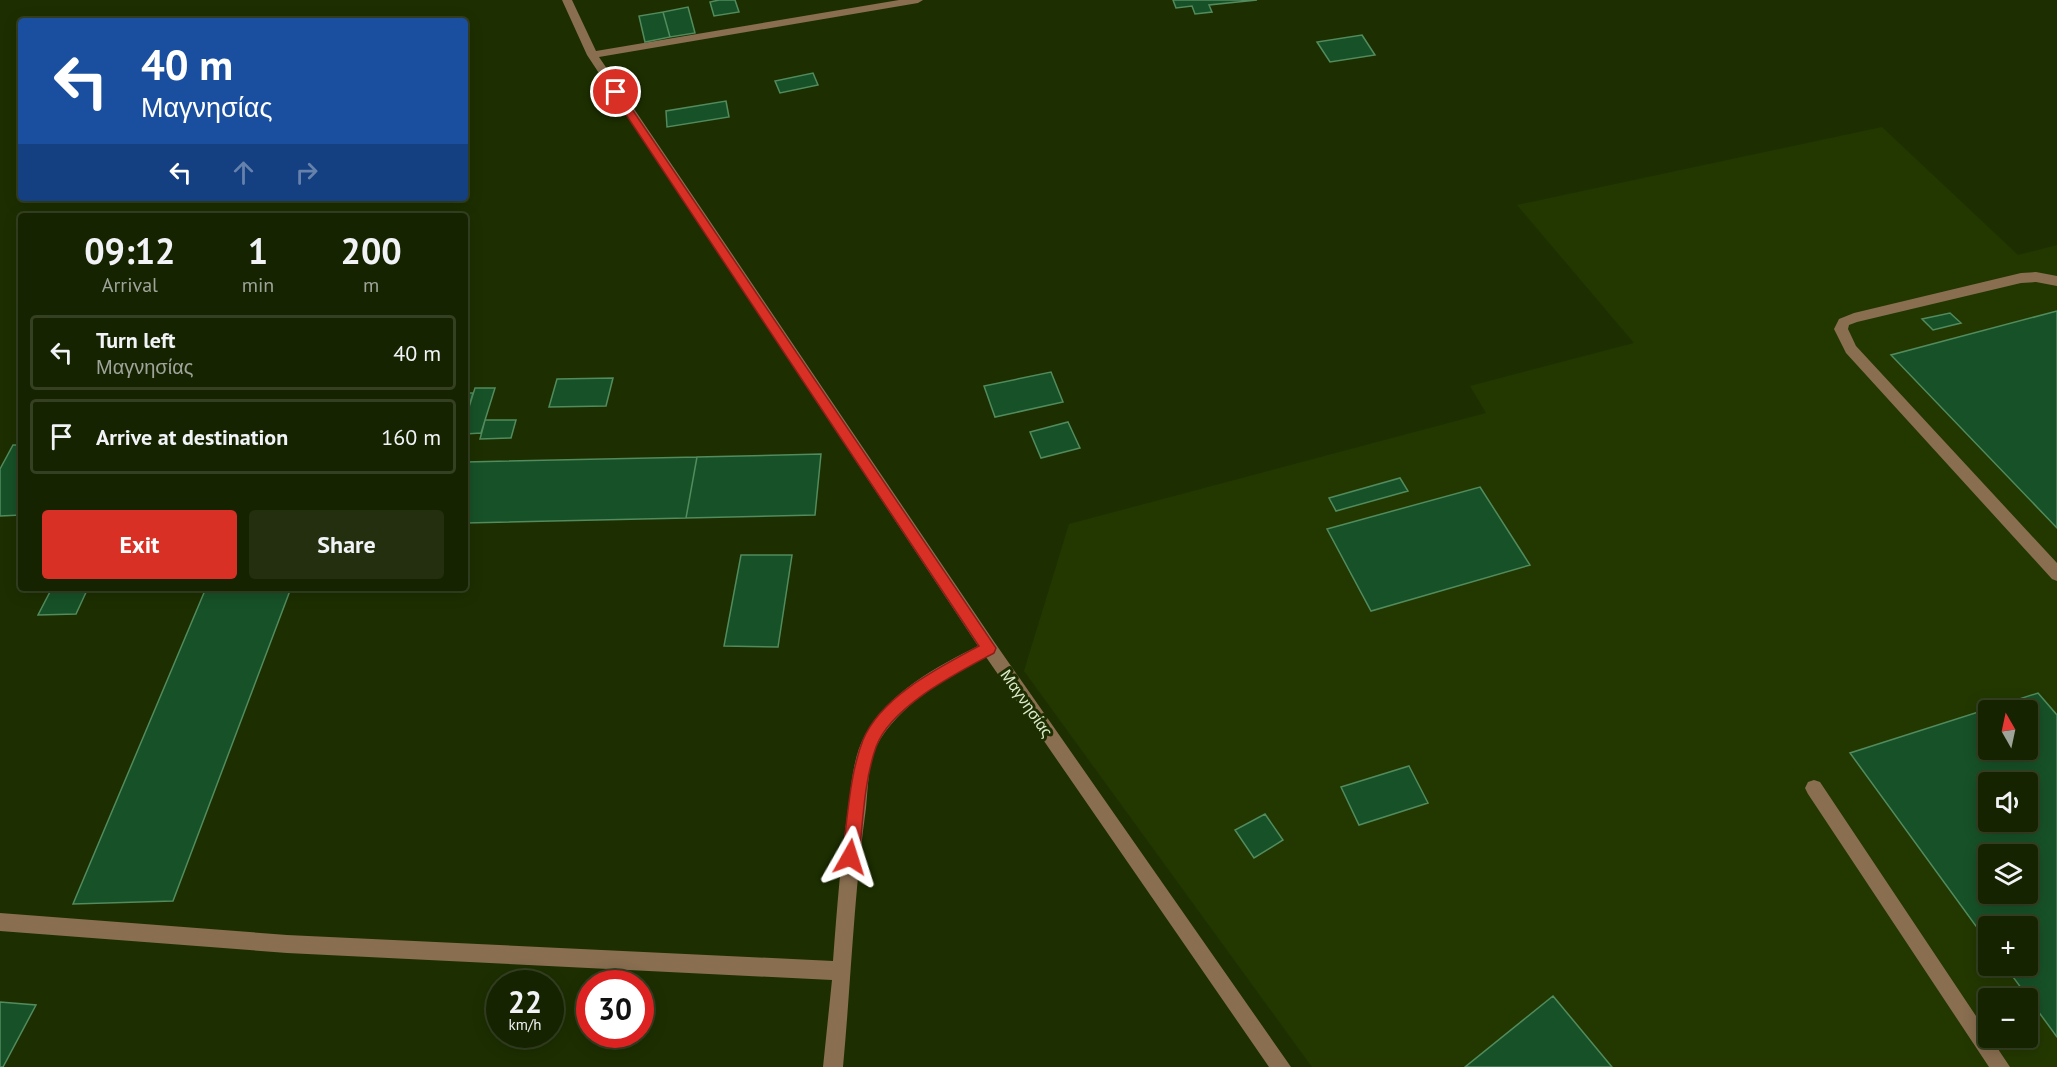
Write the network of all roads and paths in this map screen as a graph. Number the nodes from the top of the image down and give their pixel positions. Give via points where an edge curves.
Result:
1 (567, 0) edge
2 (918, 0) edge
3 (592, 55) junction
4 (2057, 281) edge
5 (2057, 574) edge
6 (989, 648) junction
7 (1814, 788) dead end
8 (0, 922) edge
9 (842, 971) junction
10 (833, 1067) edge
11 (1281, 1067) edge
12 (2000, 1067) edge

1 - 3 street, Μαγνησίας
2 - 3 street
3 - 6 street, Μαγνησίας
4 - 5 street via 2021,278 1854,318 1844,322 1841,330 1851,349
6 - 9 street via 936,676 888,717 870,741 852,834
6 - 11 street, Μαγνησίας
7 - 12 street
8 - 9 street via 287,944
9 - 10 street

